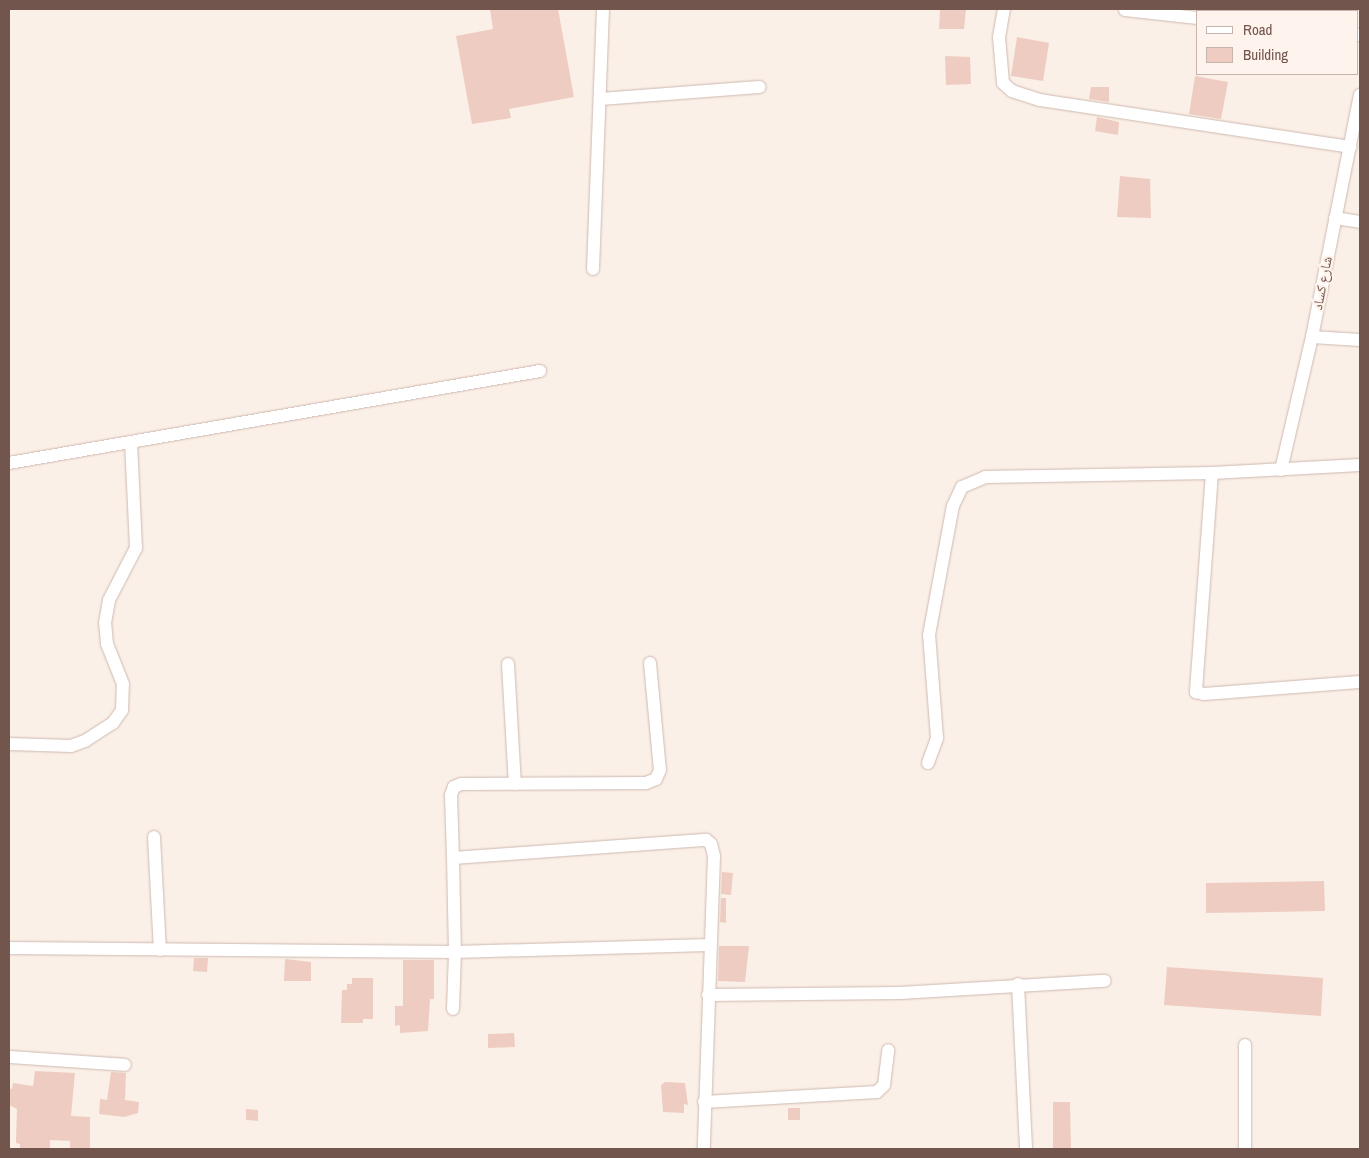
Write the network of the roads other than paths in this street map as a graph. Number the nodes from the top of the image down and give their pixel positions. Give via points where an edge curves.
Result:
1 (603, 9) edge
2 (1004, 9) edge
3 (1125, 10) edge
4 (1196, 18) edge
5 (760, 87) dead end
6 (1360, 96) edge
7 (600, 99) junction
8 (1350, 147) junction
9 (1335, 218) junction
10 (1360, 222) edge
11 (593, 269) dead end
12 (1312, 336) junction
13 (1360, 340) edge
14 (540, 371) dead end
15 (131, 442) junction
16 (9, 464) edge
17 (1360, 465) edge
18 (1281, 470) junction
19 (1212, 473) junction
20 (650, 663) dead end
21 (508, 664) dead end
22 (1360, 682) edge
23 (9, 744) edge
24 (928, 762) dead end
25 (515, 784) junction
26 (154, 836) dead end
27 (453, 858) junction
28 (709, 945) junction
29 (9, 948) edge
30 (160, 950) junction
31 (455, 952) junction
32 (1105, 981) dead end
33 (1018, 984) junction
34 (708, 995) junction
35 (453, 1009) dead end
36 (1245, 1045) dead end
37 (888, 1050) dead end
38 (9, 1058) edge
39 (125, 1065) dead end
40 (704, 1102) junction
41 (704, 1149) edge
42 (1026, 1149) edge
43 (1245, 1149) edge

1 - 7 street
2 - 8 street via 999,37 1003,83 1012,91 1040,100
3 - 4 street
5 - 7 street
6 - 8 street, شارع كساد
7 - 11 street
8 - 9 street, شارع كساد
9 - 10 street
9 - 12 street, شارع كساد
12 - 13 street
12 - 18 street, شارع كساد
14 - 15 street
15 - 16 street
15 - 23 street via 136,548 109,600 105,623 107,644 123,684 122,710 113,723 71,746
17 - 18 street
18 - 19 street
19 - 22 street via 1196,692
19 - 24 street via 985,477 962,487 953,506 929,635 937,738
20 - 25 street via 660,770 656,779 646,783
21 - 25 street
25 - 27 street via 461,784 454,787 451,795
26 - 30 street
27 - 28 street via 706,840 711,844 714,856
27 - 31 street
28 - 31 street
28 - 34 street
29 - 30 street
30 - 31 street
31 - 35 street
32 - 33 street
33 - 34 street via 900,993
33 - 42 street
34 - 40 street
36 - 43 street
37 - 40 street via 884,1085 877,1092
38 - 39 street
40 - 41 street

